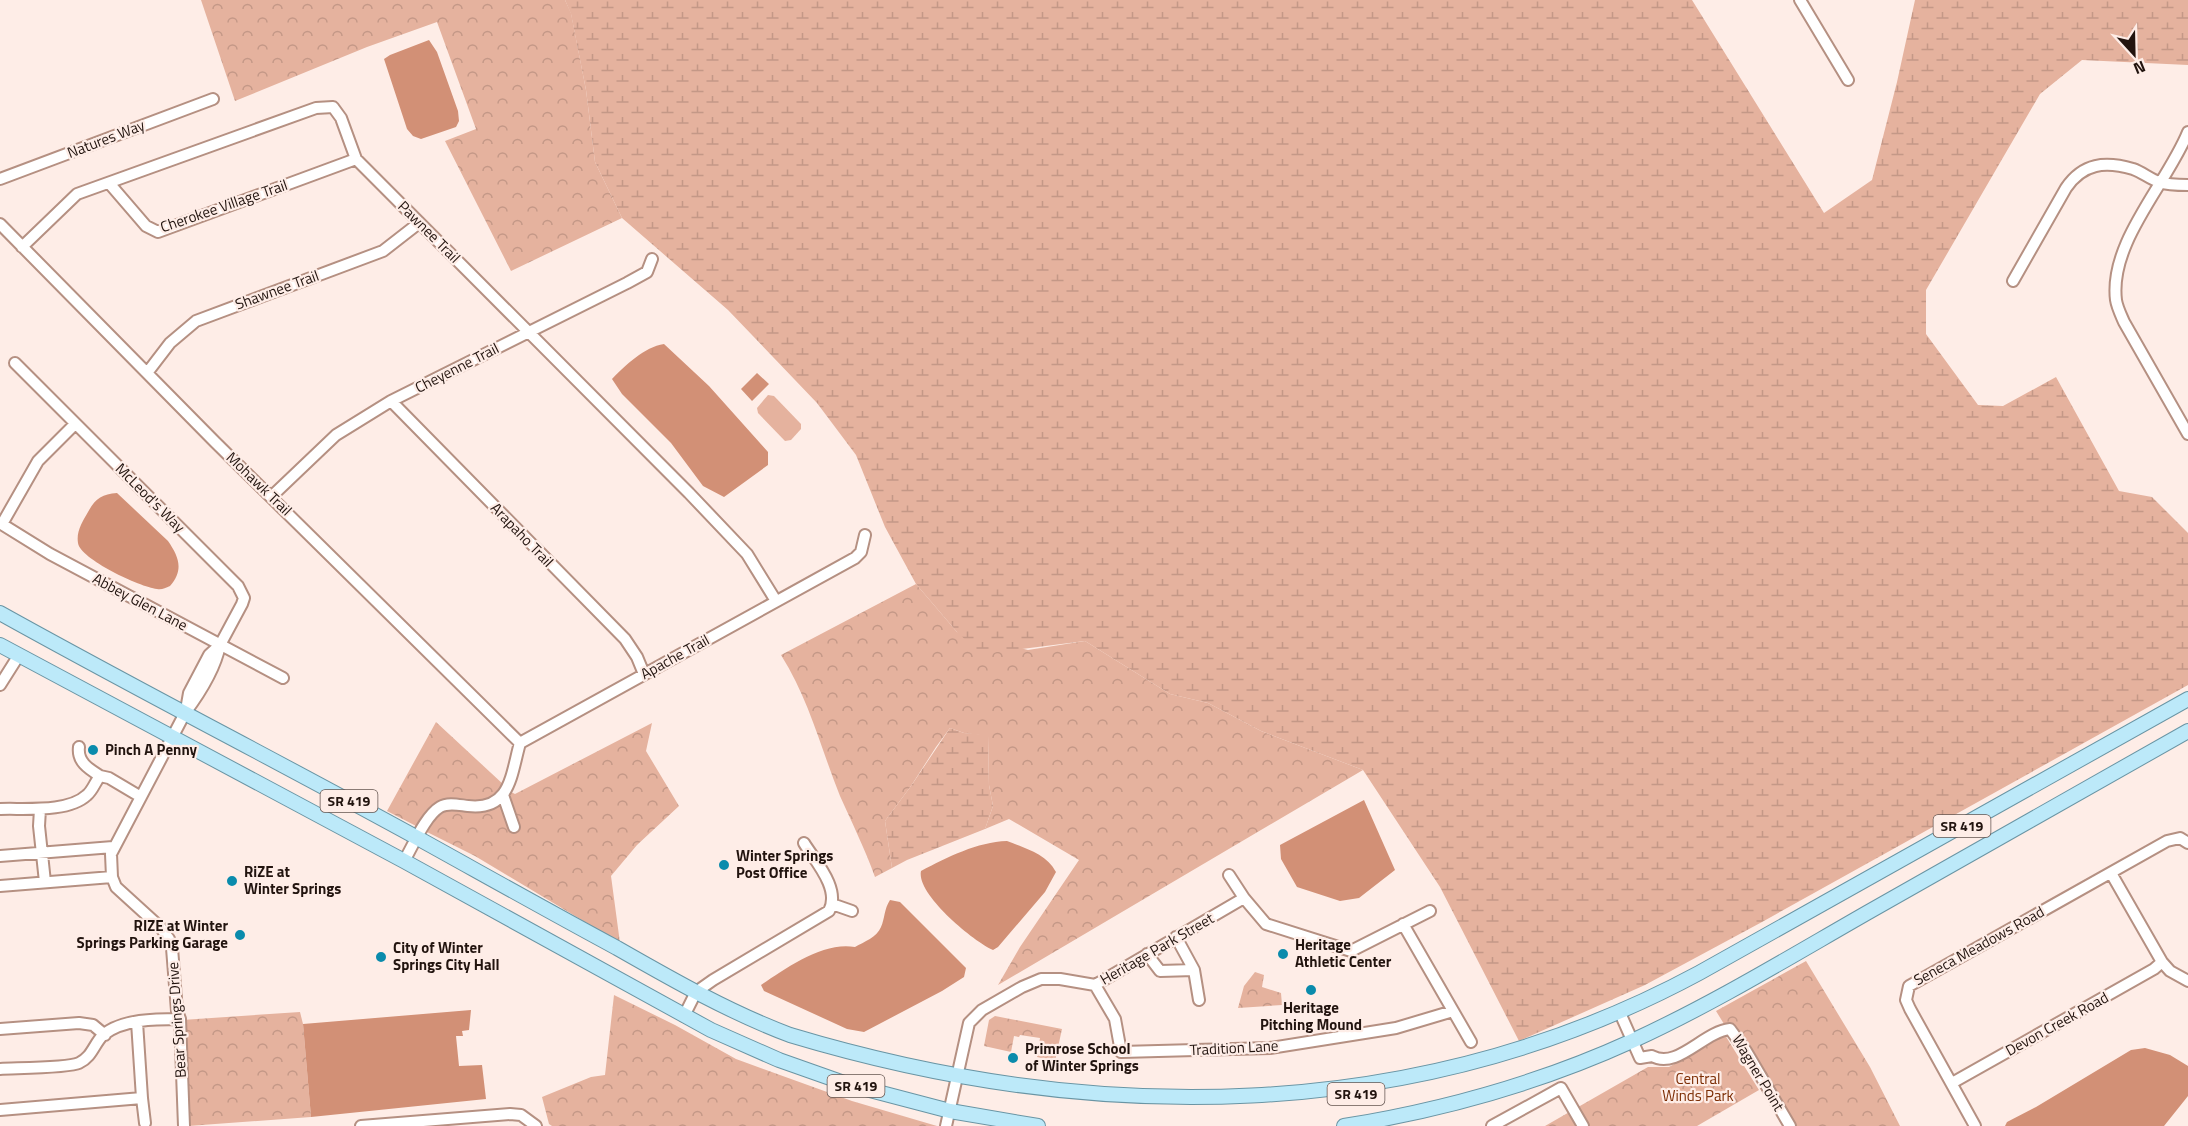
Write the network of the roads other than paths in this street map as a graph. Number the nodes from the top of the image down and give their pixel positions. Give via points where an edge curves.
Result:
1 (1800, 0) edge
2 (1848, 80) dead end
3 (213, 99) dead end
4 (2188, 132) edge
5 (356, 159) junction
6 (0, 179) edge
7 (2160, 182) junction
8 (109, 183) junction
9 (2188, 185) edge
10 (419, 223) junction
11 (0, 224) edge
12 (22, 247) junction
13 (652, 259) dead end
14 (2013, 281) dead end
15 (528, 331) junction
16 (15, 363) dead end
17 (147, 373) junction
18 (392, 401) junction
19 (75, 424) junction
20 (2188, 434) edge
21 (272, 496) junction
22 (1, 523) edge
23 (865, 535) dead end
24 (776, 601) junction
25 (0, 614) edge
26 (0, 622) edge
27 (0, 645) edge
28 (219, 645) junction
29 (20, 655) junction
30 (78, 657) junction
31 (644, 674) junction
32 (283, 678) dead end
33 (0, 685) edge
34 (2188, 699) edge
35 (185, 713) junction
36 (2188, 731) edge
37 (174, 737) junction
38 (520, 743) junction
39 (79, 747) dead end
40 (100, 776) junction
41 (503, 795) junction
42 (141, 797) junction
43 (0, 809) edge
44 (40, 809) junction
45 (514, 827) dead end
46 (417, 838) junction
47 (804, 843) dead end
48 (2188, 843) edge
49 (113, 847) junction
50 (42, 853) junction
51 (0, 856) edge
52 (404, 861) junction
53 (2111, 873) junction
54 (1229, 875) dead end
55 (112, 877) junction
56 (45, 882) junction
57 (0, 886) edge
58 (1244, 898) junction
59 (832, 904) junction
60 (1430, 910) dead end
61 (852, 911) dead end
62 (1403, 924) junction
63 (1176, 937) junction
64 (1147, 954) junction
65 (2162, 962) junction
66 (1194, 970) junction
67 (2188, 981) edge
68 (1095, 985) junction
69 (696, 992) junction
70 (1199, 1000) dead end
71 (1453, 1011) junction
72 (1620, 1013) junction
73 (684, 1016) junction
74 (180, 1018) junction
75 (137, 1022) junction
76 (0, 1029) edge
77 (105, 1035) junction
78 (1632, 1041) junction
79 (1471, 1042) dead end
80 (0, 1069) edge
81 (1952, 1083) junction
82 (956, 1085) junction
83 (142, 1098) junction
84 (0, 1110) edge
85 (950, 1111) junction
86 (1489, 1114) dead end
87 (145, 1123) dead end
88 (184, 1126) edge
89 (361, 1126) edge
90 (536, 1126) edge
91 (946, 1126) edge
92 (1038, 1126) edge
93 (1344, 1126) edge
94 (1493, 1126) edge
95 (1583, 1126) edge
96 (1790, 1126) edge
97 (1975, 1126) edge

1 - 2 street
3 - 6 street, Natures Way
4 - 7 street
5 - 8 street, Cherokee Village Trail via 158,232 146,226
5 - 8 street, Pawnee Trail via 333,107 316,108
5 - 10 street, Pawnee Trail
7 - 9 street
7 - 14 street via 2113,165 2098,165 2074,176
7 - 20 street via 2121,253 2116,302
8 - 12 street, Pawnee Trail via 77,194
10 - 15 street, Pawnee Trail
10 - 17 street, Shawnee Trail via 383,251 196,321 170,343
11 - 12 street, Mohawk Trail
12 - 17 street, Mohawk Trail
13 - 15 street, Cheyenne Trail via 647,272
15 - 18 street, Cheyenne Trail
15 - 24 street, Pawnee Trail via 747,554
16 - 19 street, McLeod's Way
17 - 21 street, Mohawk Trail
18 - 21 street, Cheyenne Trail via 336,435
18 - 31 street, Arapaho Trail via 625,639
19 - 22 street via 38,461
19 - 28 street, McLeod's Way via 238,586 244,598
21 - 38 street, Mohawk Trail
22 - 28 street, Abbey Glen Lane via 50,554
23 - 24 street, Apache Trail via 861,552 855,558
24 - 31 street, Apache Trail
25 - 30 main road, SR 419
26 - 30 main road via 50,649
27 - 29 main road, SR 419
28 - 32 street, Abbey Glen Lane
28 - 35 street, McLeod's Way via 216,660
29 - 33 street
29 - 37 main road, SR 419
30 - 35 main road, SR 419
31 - 38 street, Apache Trail
34 - 72 main road, SR 419
35 - 37 street, McLeod's Way
35 - 46 main road, SR 419
36 - 78 main road, SR 419 via 1741,984
37 - 42 street
37 - 52 main road, SR 419
38 - 41 street
39 - 40 street via 81,761
40 - 42 street
40 - 44 street via 83,798
41 - 45 street
41 - 46 street via 477,807 441,806
42 - 49 street
43 - 44 street
44 - 50 street
46 - 52 street
46 - 69 main road, SR 419
47 - 59 street via 828,882
48 - 53 street, Seneca Meadows Road via 2175,837
49 - 50 street
49 - 55 street
50 - 51 street
50 - 56 street
52 - 73 main road, SR 419
53 - 65 street
53 - 81 street, Seneca Meadows Road via 1909,986 1906,1000
54 - 58 street
55 - 56 street
55 - 74 street, Bear Springs Drive via 116,887 169,939
56 - 57 street
58 - 62 street via 1266,924 1351,951
58 - 63 street, Heritage Park Street
59 - 61 street
59 - 69 street via 821,917
60 - 62 street
62 - 71 street
63 - 64 street, Heritage Park Street
63 - 66 street
64 - 66 street via 1160,970
64 - 68 street, Heritage Park Street
65 - 67 street
65 - 81 street, Devon Creek Road
66 - 70 street
68 - 71 street, Tradition Lane via 1115,1019 1121,1052 1270,1048 1396,1028
68 - 82 street, Heritage Park Street via 1041,979 982,1010 969,1023
69 - 73 street
69 - 82 main road, SR 419 via 822,1047
71 - 79 street
72 - 78 street
72 - 82 main road, SR 419 via 1552,1041 1451,1073 1388,1088 1287,1103 1196,1109 1115,1107 1028,1098
73 - 85 main road, SR 419 via 813,1072
74 - 75 street
74 - 88 street, Bear Springs Drive
75 - 77 street via 115,1027
75 - 83 street
76 - 77 street via 79,1023 93,1025
77 - 80 street via 90,1056 78,1064
78 - 93 main road, SR 419 via 1498,1092
78 - 96 street, Wagner Point via 1640,1058 1666,1060 1717,1031 1730,1029
81 - 97 street, Seneca Meadows Road
82 - 85 street, Heritage Park Street
83 - 84 street
83 - 87 street
85 - 91 street, Heritage Park Street
85 - 92 main road, SR 419
86 - 94 street
89 - 90 street via 510,1114 521,1115
94 - 95 street via 1561,1088

